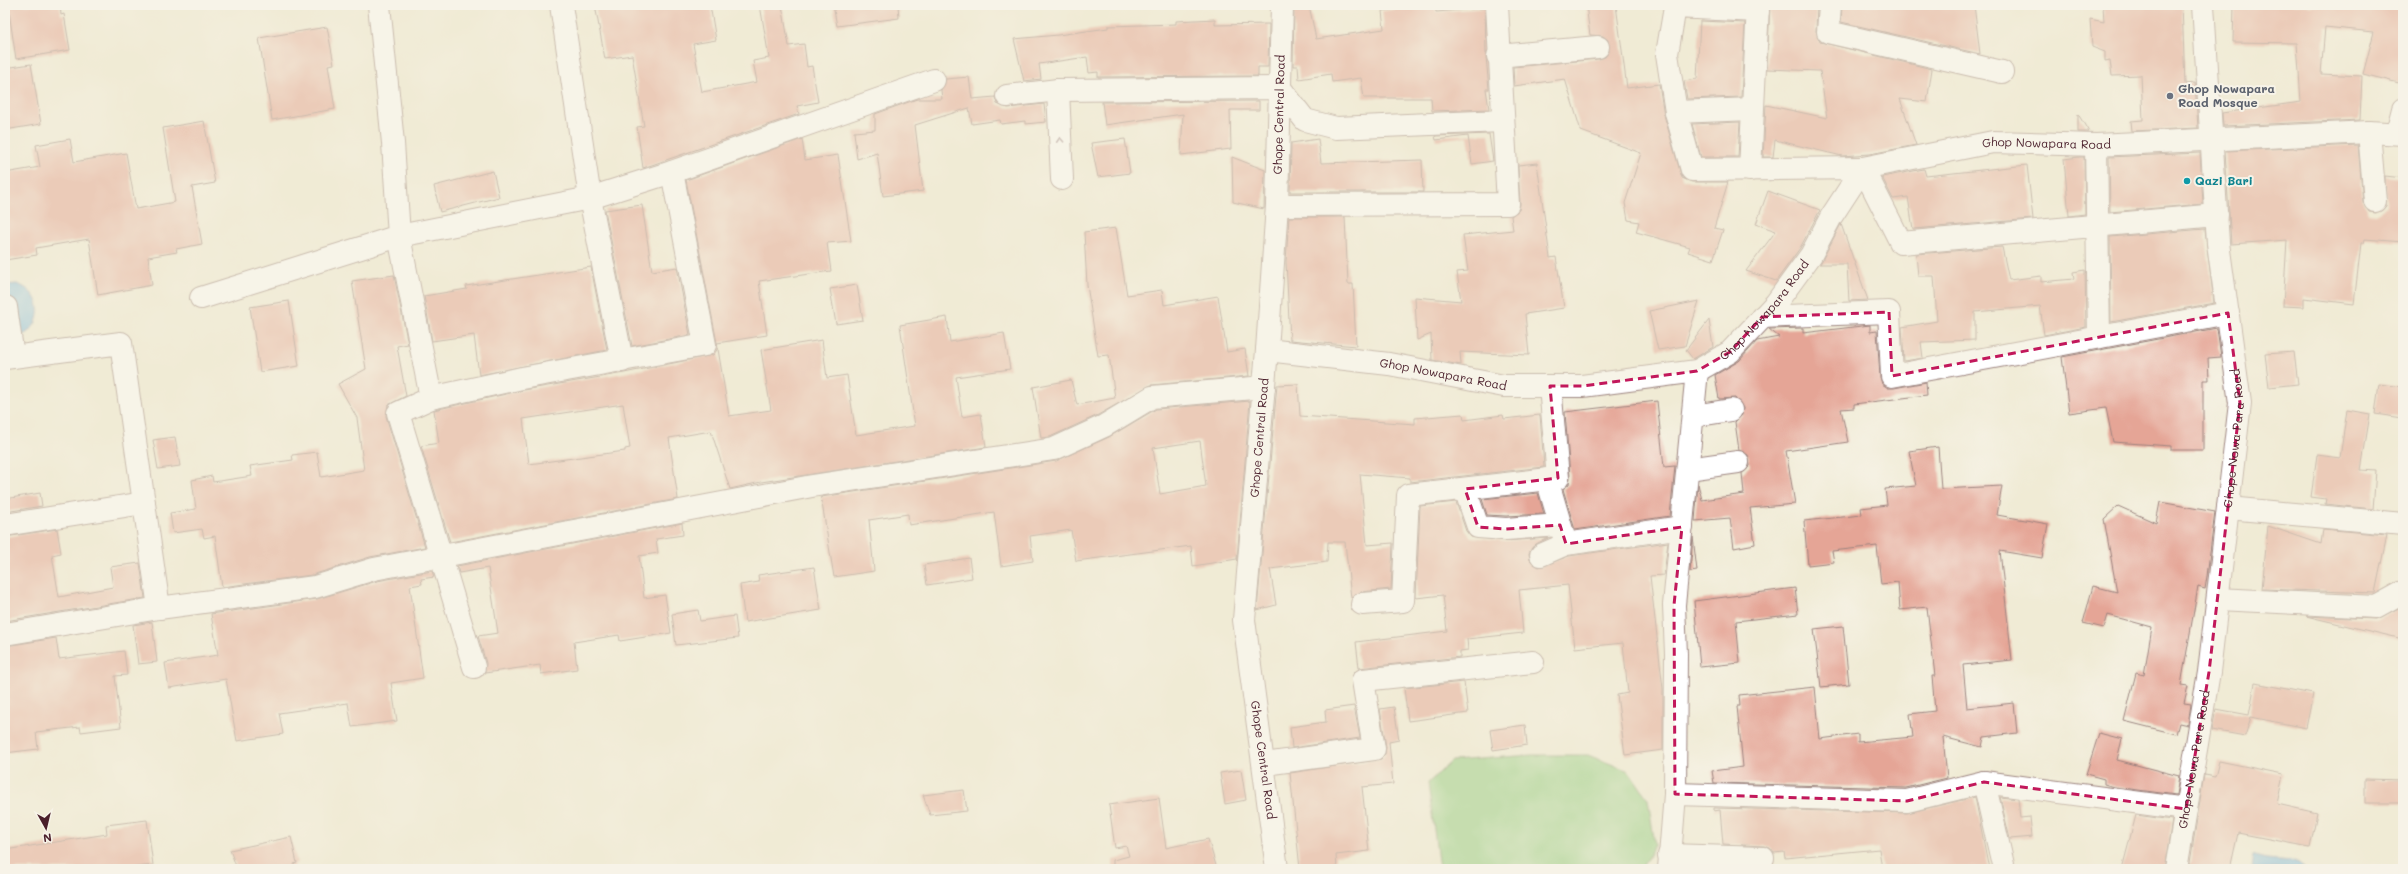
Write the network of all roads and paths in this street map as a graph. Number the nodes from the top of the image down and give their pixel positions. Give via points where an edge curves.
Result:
1 (379, 5) edge
2 (561, 5) edge
3 (1282, 5) edge
4 (1497, 5) edge
5 (1830, 5) edge
6 (2202, 5) edge
7 (1758, 8) edge
8 (1598, 46) dead end
9 (1498, 56) junction
10 (2002, 72) dead end
11 (934, 80) dead end
12 (1280, 88) junction
13 (1058, 90) junction
14 (1007, 96) dead end
15 (1752, 109) junction
16 (2403, 109) edge
17 (1676, 112) junction
18 (1502, 121) junction
19 (2369, 132) junction
20 (2400, 133) edge
21 (2212, 141) junction
22 (2096, 145) junction
23 (1863, 168) junction
24 (1750, 170) junction
25 (672, 172) junction
26 (1062, 179) dead end
27 (590, 198) junction
28 (2375, 201) dead end
29 (1277, 205) junction
30 (2216, 215) junction
31 (2097, 226) junction
32 (399, 236) junction
33 (201, 298) dead end
34 (6, 307) dead end
35 (2228, 313) junction
36 (1762, 317) junction
37 (2098, 337) junction
38 (1267, 350) junction
39 (9, 358) edge
40 (622, 361) junction
41 (1697, 371) junction
42 (1550, 386) junction
43 (1264, 387) junction
44 (431, 398) junction
45 (1730, 410) dead end
46 (1693, 416) junction
47 (1738, 462) dead end
48 (1688, 469) junction
49 (1546, 479) junction
50 (1465, 489) junction
51 (144, 503) junction
52 (2228, 508) junction
53 (2403, 524) edge
54 (5, 525) edge
55 (1682, 527) junction
56 (1563, 534) junction
57 (1541, 555) dead end
58 (441, 557) junction
59 (2403, 592) edge
60 (2218, 599) junction
61 (1362, 604) dead end
62 (159, 608) junction
63 (5, 634) edge
64 (1532, 662) dead end
65 (474, 667) dead end
66 (1272, 764) dead end
67 (1984, 782) junction
68 (1675, 794) junction
69 (2186, 809) junction
70 (1763, 858) dead end
71 (1669, 862) edge
72 (1277, 869) edge
73 (2004, 869) edge
74 (2176, 869) edge

1 - 32 street via 393,143
2 - 27 street
3 - 12 street, Ghope Central Road
4 - 9 street
5 - 10 street via 1828,32
6 - 21 street, Ghope Nowa Para Road
7 - 15 street
7 - 17 street via 1676,7 1667,54
8 - 9 street
9 - 18 street
11 - 25 street
12 - 13 street
12 - 18 street via 1305,120 1336,128
12 - 29 street, Ghope Central Road
13 - 14 street
26 -> 13 street
15 - 17 street
15 - 24 street
16 - 20 street
17 - 24 street via 1692,170
18 - 29 street via 1508,204
19 - 20 street, Ghop Nowapara Road
19 - 21 street, Ghop Nowapara Road
19 - 28 street
21 - 22 street, Ghop Nowapara Road
21 - 30 street, Ghope Nowa Para Road
22 - 23 street, Ghop Nowapara Road via 1993,142
22 - 31 street
23 - 24 street
23 - 31 street via 1901,243
23 - 36 street, Ghop Nowapara Road via 1831,217 1812,255 1776,303
25 - 27 street
25 - 40 street via 705,345
27 - 32 street
27 - 40 street
29 - 38 street, Ghope Central Road
30 - 31 street
30 - 35 street, Ghope Nowa Para Road
31 - 37 street
32 - 33 street
32 - 44 street
34 - 39 street
35 - 37 street
35 - 52 street, Ghope Nowa Para Road via 2240,403
36 - 37 street via 1888,312 1892,376
36 - 41 street, Ghop Nowapara Road via 1730,352
38 - 42 street, Ghop Nowapara Road via 1389,364 1504,386
38 - 43 street, Ghope Central Road
39 - 51 street via 121,343
40 - 44 street via 522,378
41 - 42 street, Ghop Nowapara Road via 1582,386
41 - 46 street
42 - 49 street via 1558,478
43 - 58 street via 1152,397 1104,426 1054,449 812,486
43 - 72 street, Ghope Central Road via 1244,620
44 - 58 street via 398,413
45 - 46 street
46 - 48 street
47 - 48 street
48 - 55 street
49 - 50 street
49 - 56 street
50 - 56 street via 1478,527
50 - 61 street via 1408,495 1403,600
51 - 54 street
51 - 62 street
52 - 53 street
52 - 60 street, Ghope Nowa Para Road
55 - 56 street
55 - 68 street via 1674,604
56 - 57 street
58 - 62 street via 374,569 315,587
58 - 65 street
59 - 60 street via 2376,607
60 - 69 street, Ghope Nowa Para Road via 2209,672
62 - 63 street
64 - 66 street via 1363,680 1374,749
67 - 68 street via 1907,801
67 - 69 street
67 - 73 street
68 - 71 street
69 - 74 street, Ghope Nowa Para Road
70 - 71 street

